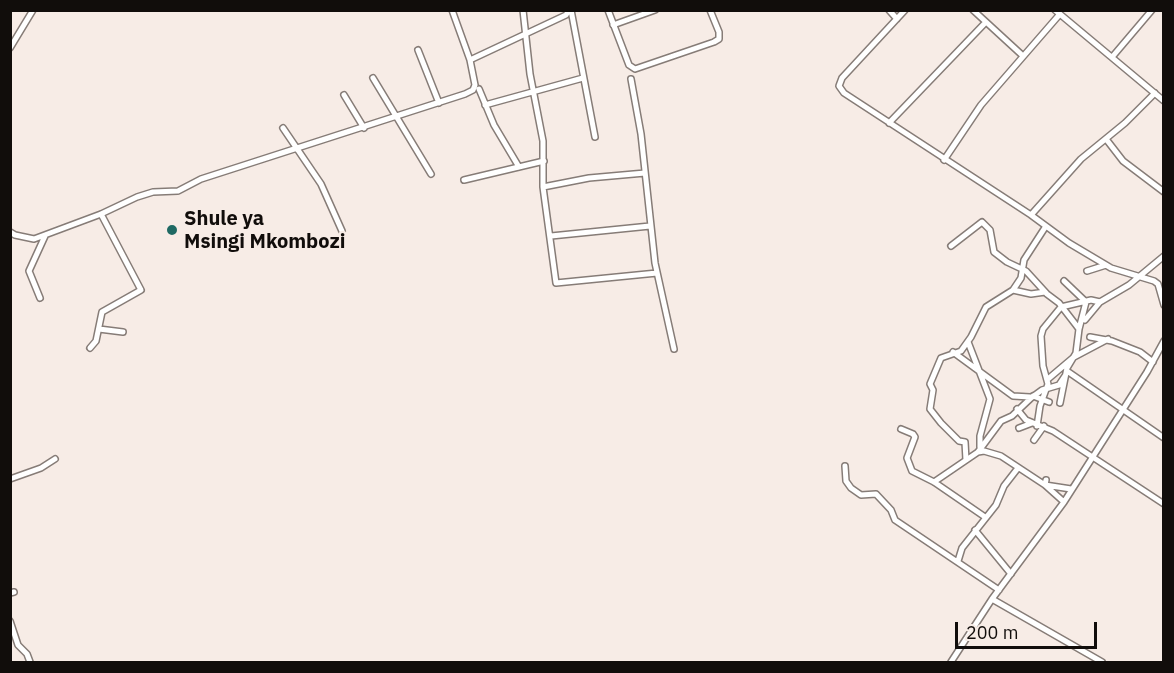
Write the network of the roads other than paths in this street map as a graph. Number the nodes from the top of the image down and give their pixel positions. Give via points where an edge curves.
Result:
1 (33, 10) edge
2 (452, 10) edge
3 (522, 10) edge
4 (570, 10) edge
5 (608, 10) edge
6 (655, 10) edge
7 (710, 10) edge
8 (889, 10) edge
9 (905, 10) edge
10 (973, 10) edge
11 (1152, 10) edge
12 (1058, 12) edge
13 (897, 19) junction
14 (985, 23) junction
15 (613, 25) junction
16 (526, 32) junction
17 (10, 48) edge
18 (418, 50) dead end
19 (1022, 55) junction
20 (1113, 56) junction
21 (470, 60) junction
22 (373, 78) dead end
23 (583, 78) junction
24 (631, 79) dead end
25 (479, 89) dead end
26 (1164, 91) edge
27 (533, 92) junction
28 (344, 95) dead end
29 (1159, 96) edge
30 (439, 103) junction
31 (485, 105) junction
32 (396, 117) junction
33 (889, 123) junction
34 (283, 128) dead end
35 (364, 128) junction
36 (595, 137) dead end
37 (1106, 139) junction
38 (299, 149) junction
39 (944, 160) junction
40 (544, 161) junction
41 (519, 167) junction
42 (645, 173) junction
43 (431, 174) dead end
44 (464, 180) dead end
45 (543, 187) junction
46 (1164, 192) edge
47 (101, 214) junction
48 (1031, 215) junction
49 (650, 226) junction
50 (1046, 226) junction
51 (342, 231) dead end
52 (10, 232) edge
53 (45, 236) junction
54 (551, 236) junction
55 (951, 246) dead end
56 (1164, 256) edge
57 (1106, 265) junction
58 (1022, 269) junction
59 (1087, 271) dead end
60 (657, 273) junction
61 (1139, 276) junction
62 (1064, 281) dead end
63 (1013, 290) junction
64 (1045, 292) junction
65 (40, 297) dead end
66 (1086, 302) junction
67 (1100, 302) junction
68 (1164, 305) edge
69 (1061, 307) junction
70 (99, 329) junction
71 (1079, 329) junction
72 (123, 332) dead end
73 (1090, 337) dead end
74 (1108, 339) junction
75 (1164, 341) edge
76 (968, 342) junction
77 (90, 348) dead end
78 (674, 349) dead end
79 (953, 352) junction
80 (1074, 357) junction
81 (1153, 362) junction
82 (975, 368) junction
83 (1066, 374) junction
84 (1048, 379) junction
85 (1062, 386) junction
86 (1046, 388) junction
87 (1032, 397) junction
88 (1042, 400) junction
89 (1049, 402) dead end
90 (1060, 403) dead end
91 (1017, 409) junction
92 (1122, 410) junction
93 (1038, 425) junction
94 (1019, 428) dead end
95 (901, 429) dead end
96 (1164, 438) edge
97 (1034, 440) dead end
98 (979, 450) junction
99 (1092, 458) junction
100 (55, 459) dead end
101 (966, 460) junction
102 (845, 466) dead end
103 (1018, 468) junction
104 (10, 479) edge
105 (934, 482) junction
106 (1046, 483) junction
107 (1071, 489) junction
108 (1064, 502) junction
109 (1164, 504) edge
110 (985, 517) junction
111 (975, 530) junction
112 (958, 561) junction
113 (1011, 574) junction
114 (999, 590) junction
115 (992, 599) junction
116 (10, 621) edge
117 (30, 663) edge
118 (951, 663) edge
119 (1102, 663) edge

1 - 17 street
2 - 21 street
3 - 16 street
4 - 16 street
4 - 23 street
5 - 15 street
6 - 15 street
7 - 15 street via 719,39 635,69 629,65
8 - 13 street
9 - 13 street
10 - 14 street
11 - 20 street
12 - 19 street
12 - 20 street
13 - 33 street via 839,86
14 - 19 street
14 - 33 street
16 - 21 street
16 - 27 street
18 - 30 street
19 - 39 street via 981,105
20 - 29 street
21 - 30 street via 473,90
22 - 32 street
23 - 27 street
23 - 36 street
24 - 42 street
25 - 31 street
26 - 29 street
27 - 31 street
27 - 40 street
28 - 35 street
29 - 37 street
30 - 32 street
31 - 41 street
32 - 35 street
32 - 43 street
33 - 39 street
34 - 38 street
35 - 38 street
37 - 46 street via 1123,161
37 - 48 street via 1081,159
38 - 47 street via 201,179 178,191 137,197
38 - 51 street via 321,184
39 - 48 street
40 - 41 street
40 - 45 street
41 - 44 street
42 - 45 street
42 - 49 street
45 - 54 street
47 - 53 street
47 - 70 street via 141,290 102,312
48 - 50 street
49 - 54 street
49 - 60 street
50 - 57 street
50 - 58 street
52 - 53 street via 34,239
53 - 65 street via 29,271
54 - 60 street via 556,283
55 - 58 street via 982,222 990,230 994,252
56 - 61 street
57 - 59 street
57 - 61 street
58 - 63 street
58 - 64 street
60 - 78 street
61 - 67 street
61 - 68 street via 1158,284
62 - 66 street
63 - 64 street
63 - 76 street via 986,307
64 - 69 street
66 - 67 street
66 - 69 street
66 - 71 street
67 - 71 street
69 - 71 street
69 - 84 street via 1041,336
70 - 72 street
70 - 77 street
71 - 80 street
73 - 74 street
74 - 80 street
74 - 81 street
75 - 81 street
76 - 79 street via 961,351
76 - 82 street
79 - 82 street
79 - 101 street via 941,358 930,384 930,409 959,441 965,442
80 - 83 street
80 - 84 street
81 - 92 street
82 - 87 street via 1012,396
82 - 98 street via 990,399
83 - 85 street
83 - 92 street
84 - 86 street
85 - 86 street
85 - 90 street
86 - 87 street
86 - 88 street
87 - 88 street
87 - 91 street
88 - 89 street
88 - 93 street
91 - 93 street
91 - 98 street via 1001,421
92 - 96 street
92 - 99 street
93 - 94 street
93 - 97 street
93 - 99 street
95 - 105 street via 915,437 907,458 912,471
98 - 101 street
98 - 103 street via 994,453
99 - 107 street
99 - 109 street
100 - 104 street
101 - 105 street
102 - 112 street via 851,488 861,495 876,494 895,520
103 - 106 street
103 - 110 street
105 - 110 street
106 - 107 street
106 - 108 street
107 - 108 street
108 - 113 street
110 - 111 street
111 - 112 street
111 - 113 street
112 - 114 street
113 - 114 street
114 - 115 street
115 - 118 street
115 - 119 street
116 - 117 street via 18,645

